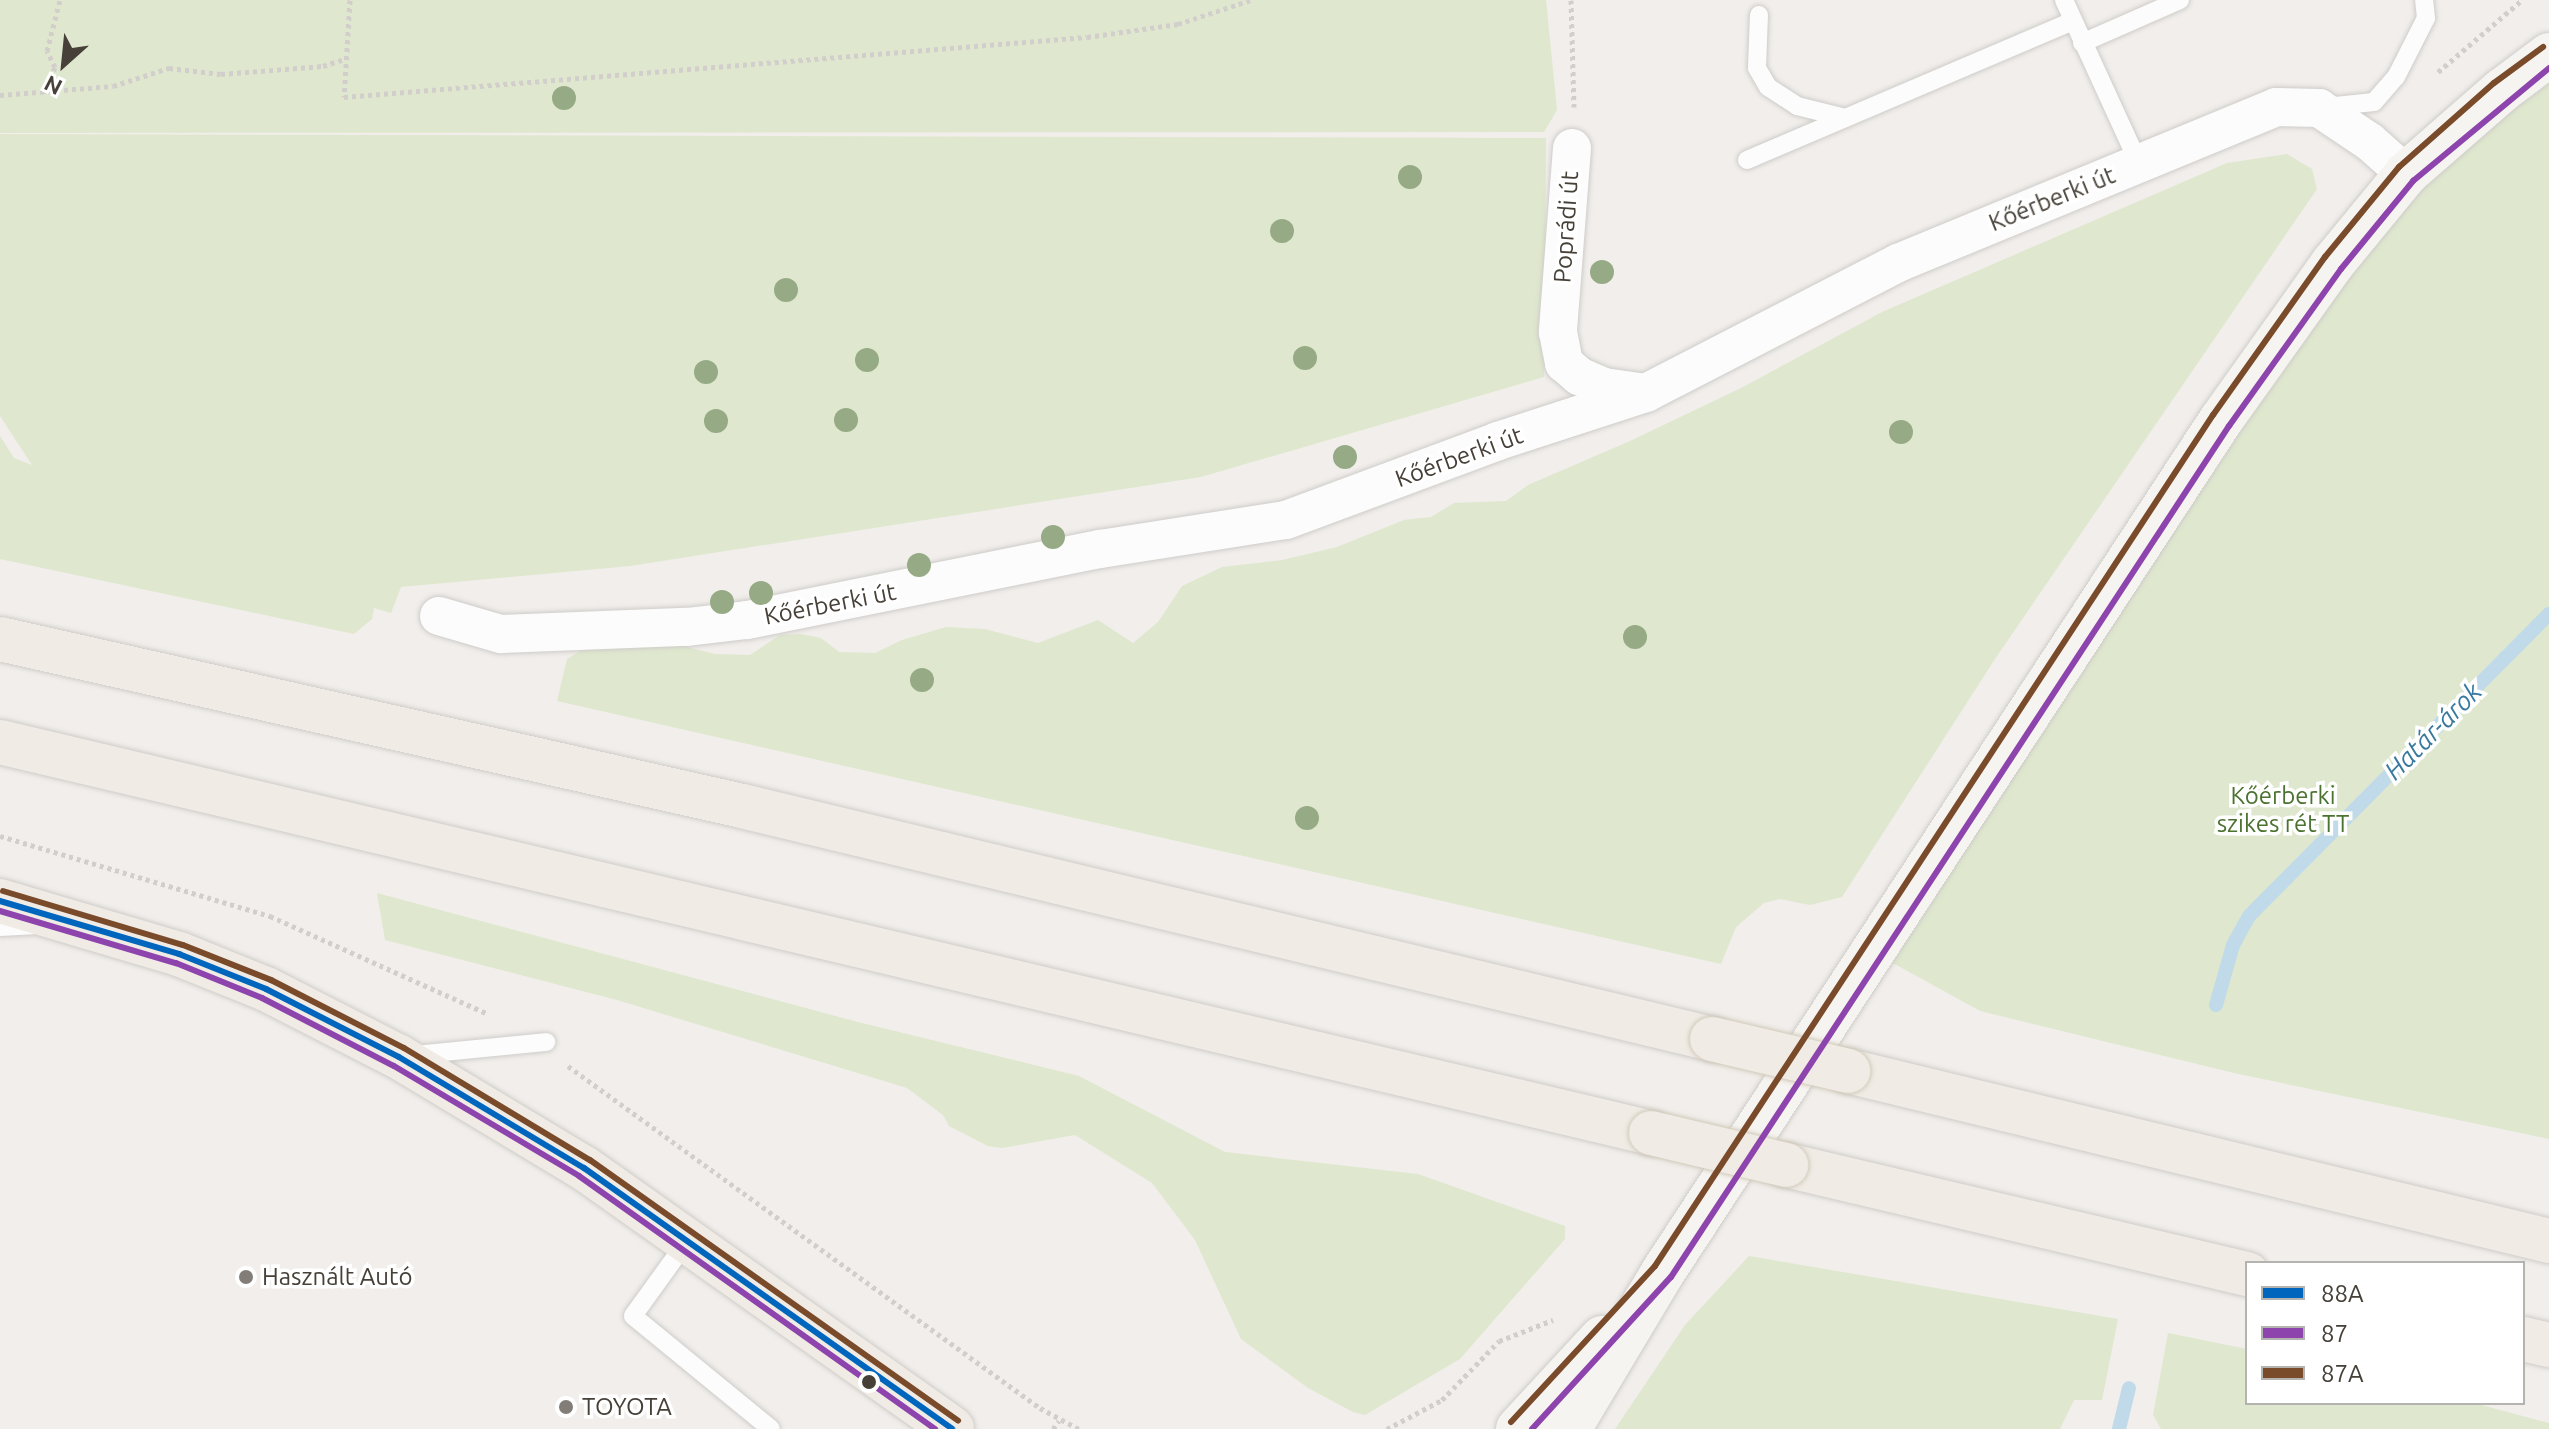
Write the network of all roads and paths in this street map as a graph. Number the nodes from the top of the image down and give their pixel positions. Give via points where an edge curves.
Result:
1 (60, 0) edge
2 (350, 0) edge
3 (1251, 0) edge
4 (1571, 0) edge
5 (2064, 0) edge
6 (2180, 0) edge
7 (2424, 0) edge
8 (1759, 15) dead end
9 (2073, 21) junction
10 (2082, 43) junction
11 (2549, 55) edge
12 (345, 59) junction
13 (44, 93) junction
14 (0, 95) edge
15 (2319, 108) junction
16 (1846, 118) junction
17 (1572, 148) joint
18 (1747, 160) dead end
19 (2139, 164) junction
20 (2406, 174) junction
21 (1646, 393) junction
22 (439, 616) dead end
23 (0, 639) edge
24 (0, 742) edge
25 (0, 836) edge
26 (0, 901) edge
27 (80, 923) junction
28 (0, 927) edge
29 (540, 1042) junction
30 (399, 1057) junction
31 (687, 1241) junction
32 (2549, 1241) edge
33 (1663, 1272) junction
34 (2245, 1274) edge
35 (1565, 1316) dead end
36 (2525, 1339) edge
37 (2549, 1345) edge
38 (1059, 1421) junction
39 (771, 1429) edge
40 (952, 1429) edge
41 (1053, 1429) edge
42 (1079, 1429) edge
43 (1387, 1429) edge
44 (1518, 1429) edge
45 (1569, 1429) edge

1 - 13 path via 47,51 55,67
2 - 12 path
3 - 12 path via 1178,24 1099,36 344,97
4 - 17 path, Poprádi út via 1576,85
5 - 9 lane
6 - 10 lane
7 - 15 lane via 2426,18 2396,77 2374,102
8 - 16 lane via 1757,68 1768,87 1797,106
9 - 10 lane
9 - 16 lane
10 - 19 lane
11 - 20 street
12 - 13 path via 323,66 221,74 169,68 113,86
13 - 14 path
15 - 19 street, Kőérberki út via 2276,107
15 - 20 street
16 - 18 lane
17 - 21 street, Poprádi út via 1558,332 1564,363 1604,387
19 - 21 street, Kőérberki út via 1898,263
20 - 33 street via 2333,263 2221,420
21 - 22 street, Kőérberki út via 1286,520 1100,549 747,620 607,632 501,634
23 - 32 main road, bridge via 742,806
24 - 34 main road, bridge
25 - 29 path via 270,916
26 - 27 main road
27 - 28 lane
27 - 30 main road via 266,989
29 - 30 lane
29 - 38 path
30 - 31 main road via 584,1168
31 - 39 lane via 633,1316
31 - 40 main road
33 - 44 street
33 - 45 street
35 - 43 path via 1499,1341 1442,1400
36 - 37 main road
38 - 41 path
38 - 42 path

